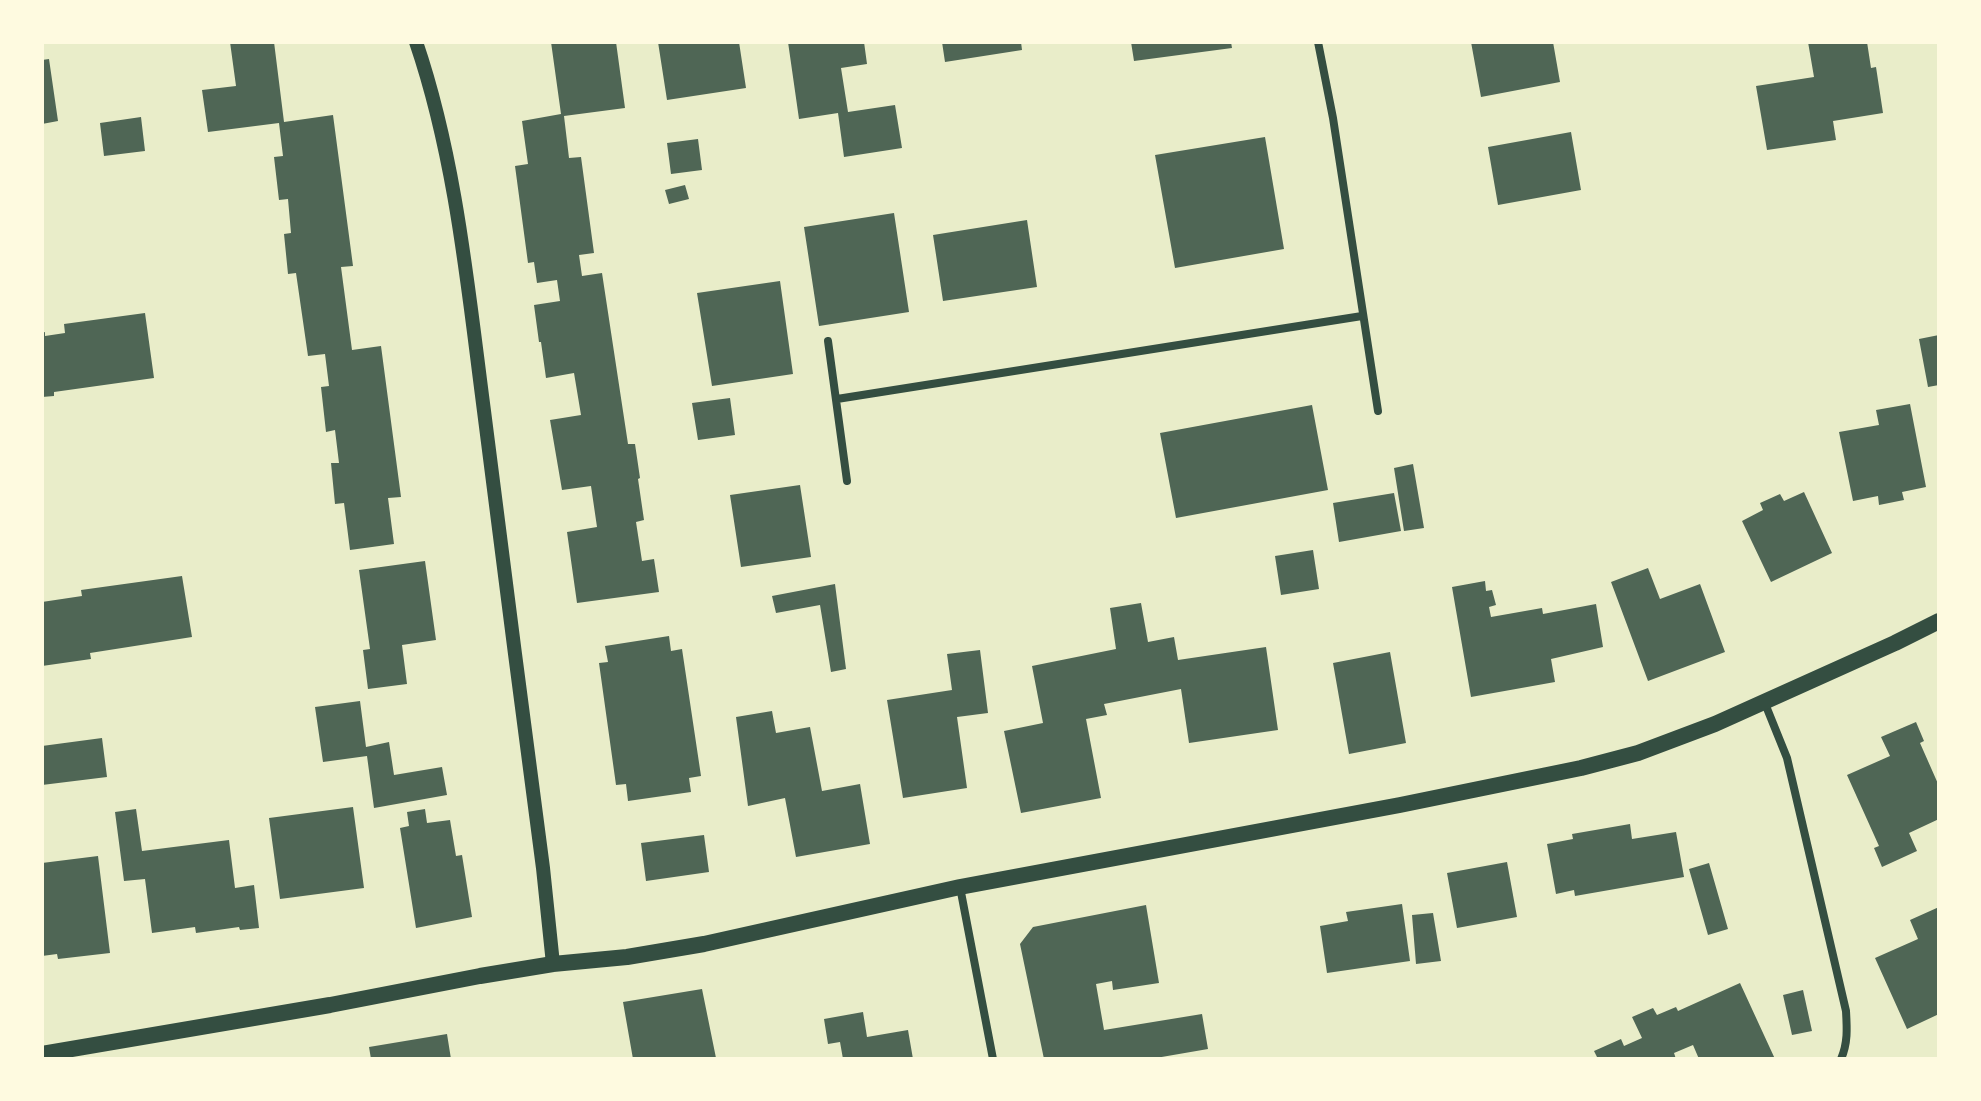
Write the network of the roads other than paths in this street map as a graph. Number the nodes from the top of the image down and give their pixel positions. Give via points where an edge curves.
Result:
1 (416, 42) edge
2 (1318, 42) edge
3 (1362, 316) junction
4 (828, 341) dead end
5 (837, 399) junction
6 (1378, 411) dead end
7 (847, 481) dead end
8 (1939, 621) edge
9 (1764, 701) junction
10 (960, 887) junction
11 (553, 964) junction
12 (42, 1054) edge
13 (993, 1059) edge
14 (1841, 1059) edge

1 - 11 street via 441,130 464,255
2 - 3 street
3 - 5 street
3 - 6 street
4 - 5 street
5 - 7 street
8 - 9 main road
9 - 10 main road via 1638,753 1581,768
9 - 14 street via 1787,758 1846,1011
10 - 11 main road via 704,944
10 - 13 street
11 - 12 main road

